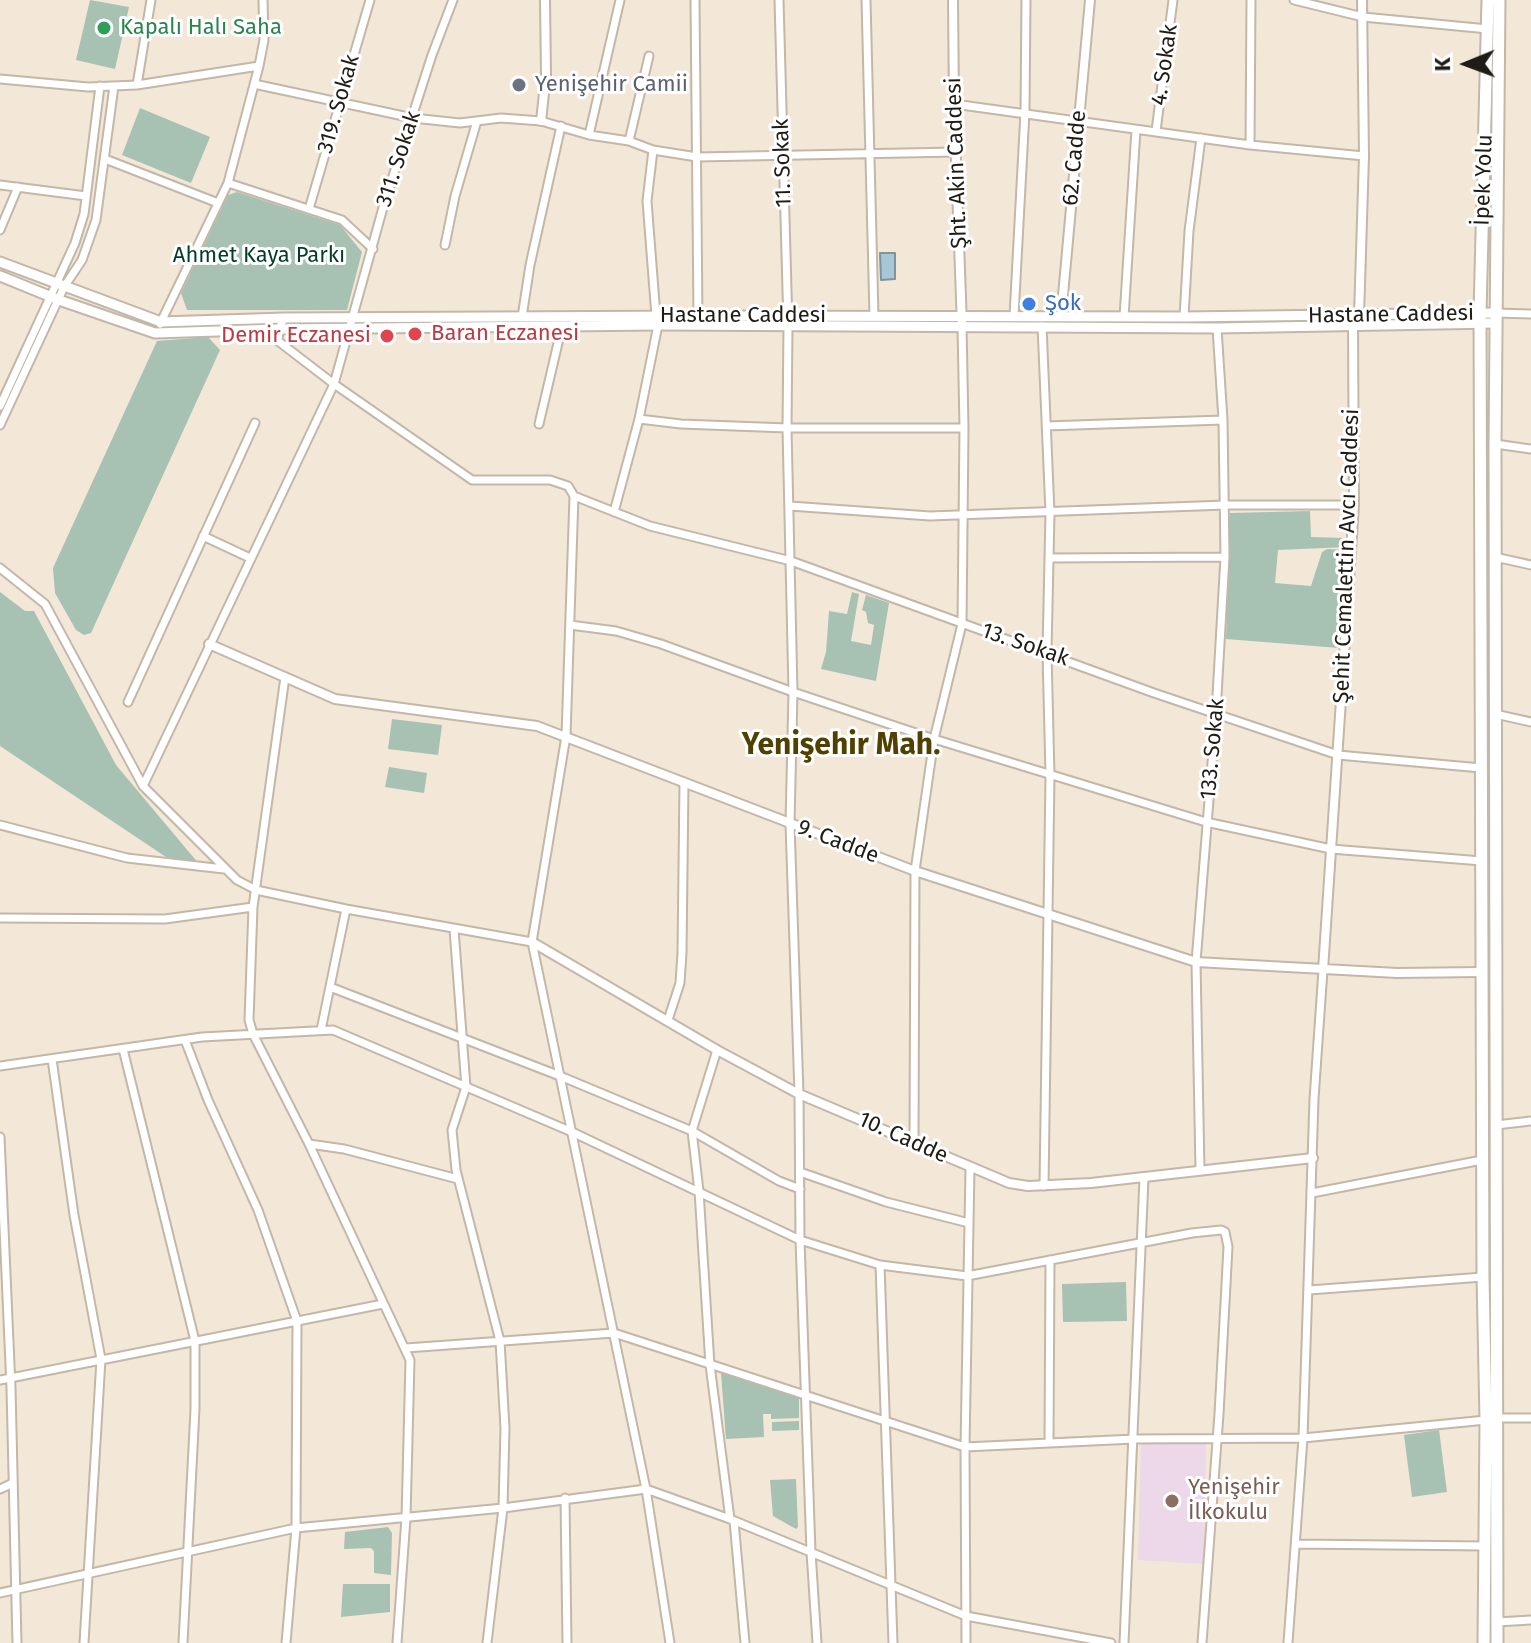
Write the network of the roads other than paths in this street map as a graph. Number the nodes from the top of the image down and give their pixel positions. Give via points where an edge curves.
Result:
1 (151, 0) edge
2 (263, 0) edge
3 (370, 0) edge
4 (453, 0) edge
5 (545, 0) edge
6 (620, 0) edge
7 (695, 0) edge
8 (779, 0) edge
9 (866, 0) edge
10 (953, 0) edge
11 (1026, 0) edge
12 (1090, 0) edge
13 (1173, 0) edge
14 (1251, 0) edge
15 (1294, 0) edge
16 (1362, 0) edge
17 (1488, 0) edge
18 (1499, 0) edge
19 (1363, 17) junction
20 (1488, 29) junction
21 (649, 56) dead end
22 (259, 66) junction
23 (0, 79) edge
24 (254, 84) junction
25 (137, 85) junction
26 (100, 86) junction
27 (114, 86) junction
28 (340, 103) junction
29 (954, 104) junction
30 (1025, 112) junction
31 (413, 118) junction
32 (1078, 120) junction
33 (477, 121) junction
34 (541, 121) junction
35 (561, 126) junction
36 (1136, 130) junction
37 (1156, 131) junction
38 (589, 135) junction
39 (1201, 138) junction
40 (629, 141) junction
41 (1250, 145) junction
42 (653, 150) junction
43 (869, 152) junction
44 (956, 152) junction
45 (783, 155) junction
46 (1364, 156) junction
47 (697, 157) junction
48 (105, 159) junction
49 (228, 183) junction
50 (0, 185) edge
51 (18, 187) junction
52 (86, 196) junction
53 (218, 203) junction
54 (309, 209) junction
55 (0, 230) edge
56 (445, 245) dead end
57 (373, 249) junction
58 (0, 262) edge
59 (0, 276) edge
60 (60, 286) junction
61 (54, 298) junction
62 (1531, 314) edge
63 (698, 316) junction
64 (874, 316) junction
65 (1014, 316) junction
66 (1359, 316) junction
67 (522, 317) junction
68 (1061, 317) junction
69 (1124, 317) junction
70 (1184, 317) junction
71 (284, 318) junction
72 (1480, 318) junction
73 (1496, 318) junction
74 (657, 321) junction
75 (788, 321) junction
76 (962, 321) junction
77 (161, 322) junction
78 (350, 324) junction
79 (562, 326) junction
80 (1042, 326) junction
81 (1353, 326) junction
82 (1217, 328) junction
83 (279, 329) junction
84 (155, 333) junction
85 (334, 384) junction
86 (0, 406) edge
87 (639, 419) junction
88 (1223, 420) junction
89 (255, 423) dead end
90 (539, 424) dead end
91 (0, 425) edge
92 (1046, 426) junction
93 (787, 428) junction
94 (964, 428) junction
95 (1495, 444) junction
96 (1531, 449) edge
97 (574, 496) junction
98 (1225, 505) junction
99 (1354, 505) junction
100 (790, 506) junction
101 (614, 512) junction
102 (1050, 513) junction
103 (963, 515) junction
104 (203, 536) junction
105 (1225, 557) junction
106 (1495, 557) junction
107 (250, 558) junction
108 (1049, 558) junction
109 (791, 561) junction
110 (1531, 565) edge
111 (0, 568) edge
112 (962, 624) junction
113 (570, 625) junction
114 (209, 644) junction
115 (1047, 652) junction
116 (285, 677) junction
117 (793, 692) junction
118 (128, 702) dead end
119 (1216, 713) junction
120 (1495, 714) junction
121 (1531, 722) edge
122 (566, 736) junction
123 (934, 739) junction
124 (1338, 755) junction
125 (1481, 768) junction
126 (1050, 776) junction
127 (684, 782) junction
128 (143, 786) junction
129 (1206, 822) junction
130 (790, 824) junction
131 (0, 825) edge
132 (1331, 849) junction
133 (1482, 861) junction
134 (224, 869) junction
135 (915, 871) junction
136 (256, 890) junction
137 (253, 907) junction
138 (346, 909) junction
139 (1047, 915) junction
140 (0, 918) edge
141 (454, 929) junction
142 (532, 942) junction
143 (1196, 962) junction
144 (1323, 970) junction
145 (1482, 972) junction
146 (330, 987) junction
147 (668, 1020) junction
148 (321, 1030) junction
149 (253, 1034) junction
150 (462, 1038) junction
151 (185, 1040) junction
152 (123, 1049) junction
153 (717, 1050) junction
154 (52, 1059) junction
155 (0, 1066) edge
156 (560, 1076) junction
157 (466, 1087) junction
158 (799, 1094) junction
159 (1531, 1121) edge
160 (1496, 1125) junction
161 (692, 1131) junction
162 (572, 1132) junction
163 (0, 1137) edge
164 (914, 1142) junction
165 (309, 1144) junction
166 (1313, 1158) junction
167 (1482, 1160) junction
168 (970, 1168) junction
169 (1200, 1171) junction
170 (800, 1172) junction
171 (1144, 1178) junction
172 (458, 1179) junction
173 (1044, 1186) junction
174 (800, 1189) junction
175 (699, 1191) junction
176 (1312, 1193) junction
177 (969, 1223) junction
178 (800, 1240) junction
179 (1143, 1241) junction
180 (1050, 1260) junction
181 (880, 1265) junction
182 (967, 1276) junction
183 (1483, 1277) junction
184 (1309, 1290) junction
185 (383, 1304) junction
186 (297, 1321) junction
187 (614, 1333) junction
188 (195, 1341) junction
189 (500, 1341) junction
190 (406, 1348) junction
191 (101, 1359) junction
192 (710, 1365) junction
193 (11, 1377) junction
194 (0, 1380) edge
195 (807, 1395) junction
196 (1531, 1418) edge
197 (1491, 1419) junction
198 (885, 1422) junction
199 (1303, 1438) junction
200 (1134, 1439) junction
201 (1216, 1439) junction
202 (1049, 1443) junction
203 (965, 1447) junction
204 (13, 1483) junction
205 (0, 1489) edge
206 (646, 1489) junction
207 (565, 1498) junction
208 (503, 1508) junction
209 (406, 1518) junction
210 (732, 1520) junction
211 (296, 1528) junction
212 (1296, 1544) junction
213 (1484, 1546) junction
214 (189, 1551) junction
215 (811, 1552) junction
216 (89, 1573) junction
217 (892, 1586) junction
218 (15, 1589) junction
219 (0, 1593) edge
220 (966, 1616) junction
221 (1531, 1620) edge
222 (1497, 1622) junction
223 (17, 1643) edge
224 (84, 1643) edge
225 (183, 1643) edge
226 (286, 1643) edge
227 (397, 1643) edge
228 (487, 1643) edge
229 (567, 1643) edge
230 (670, 1643) edge
231 (745, 1643) edge
232 (817, 1643) edge
233 (893, 1643) edge
234 (966, 1643) edge
235 (1111, 1643) edge
236 (1124, 1643) edge
237 (1202, 1643) edge
238 (1288, 1643) edge
239 (1484, 1643) edge
240 (1497, 1643) edge

1 - 25 street
2 - 22 street
3 - 28 street, 319. Sokak
4 - 31 street, 311. Sokak
5 - 34 street
6 - 38 street
7 - 47 street
8 - 45 street, 11. Sokak
9 - 43 street
10 - 29 street, Şht. Akin Caddesi
11 - 30 street
12 - 32 street, 62. Cadde
13 - 37 street, 4. Sokak
14 - 41 street
15 - 19 street
16 - 19 street
17 - 20 highway, İpek Yolu
18 - 73 highway
19 - 20 street
19 - 46 street
20 - 72 highway, İpek Yolu
21 - 40 street
22 - 24 street
22 - 25 street
23 - 26 street
24 - 28 street
24 - 49 street
25 - 27 street
26 - 27 street
26 - 52 street
27 - 48 street
28 - 31 street
28 - 54 street, 319. Sokak
29 - 30 street
29 - 44 street, Şht. Akin Caddesi
30 - 32 street
30 - 65 street
31 - 33 street
31 - 57 street, 311. Sokak
32 - 36 street
32 - 68 street, 62. Cadde
33 - 34 street
33 - 56 street
34 - 35 street
35 - 38 street
35 - 67 street
36 - 37 street
36 - 69 street
37 - 39 street
38 - 40 street
39 - 41 street
39 - 70 street
40 - 42 street
41 - 46 street
42 - 47 street
42 - 74 street via 647,201
43 - 44 street
43 - 45 street
43 - 64 street
44 - 76 street, Şht. Akin Caddesi
45 - 47 street
45 - 75 street, 11. Sokak
46 - 66 street
47 - 63 street
48 - 53 street
48 - 60 street via 96,220 82,260
49 - 53 street
49 - 54 street
50 - 51 street
51 - 52 street
51 - 55 street
52 - 60 street
53 - 77 street
54 - 57 street via 342,220
57 - 78 street, 311. Sokak
58 - 60 main road, Hastane Caddesi
59 - 61 main road, Hastane Caddesi
60 - 61 street
60 - 77 main road, Hastane Caddesi
61 - 84 main road, Hastane Caddesi
61 - 86 street
61 - 91 street
62 - 73 street
63 - 74 main road, Hastane Caddesi
63 - 75 main road, Hastane Caddesi
64 - 75 main road, Hastane Caddesi
64 - 76 main road, Hastane Caddesi
65 - 68 main road, Hastane Caddesi
65 - 76 main road, Hastane Caddesi
66 - 70 main road, Hastane Caddesi
66 - 72 main road, Hastane Caddesi
66 - 81 street
67 - 74 main road, Hastane Caddesi
67 - 78 main road, Hastane Caddesi
68 - 69 main road, Hastane Caddesi
69 - 70 main road, Hastane Caddesi
71 - 77 main road, Hastane Caddesi
71 - 78 main road, Hastane Caddesi
71 - 83 street
72 - 73 main road, Hastane Caddesi
72 - 81 main road, Hastane Caddesi
72 - 125 highway, İpek Yolu
73 - 95 highway
74 - 75 main road, Hastane Caddesi
74 - 79 main road, Hastane Caddesi
74 - 87 street
75 - 76 main road, Hastane Caddesi
75 - 93 street, 11. Sokak
76 - 80 main road, Hastane Caddesi
76 - 94 street
77 - 84 street
78 - 79 main road, Hastane Caddesi
78 - 83 main road, Hastane Caddesi
78 - 85 street, 311. Sokak
79 - 90 street
80 - 82 main road, Hastane Caddesi
80 - 92 street
81 - 82 main road, Hastane Caddesi
81 - 99 street, Şehit Cemalettin Avcı Caddesi
82 - 88 street, 133. Sokak
83 - 84 main road, Hastane Caddesi
83 - 85 street, 13. Sokak via 278,341
85 - 97 street, 13. Sokak via 472,480 550,480 568,486
85 - 107 street, 311. Sokak
87 - 93 street
87 - 101 street
88 - 92 street
88 - 98 street, 133. Sokak
89 - 104 street
92 - 102 street
93 - 94 street
93 - 100 street, 11. Sokak
94 - 103 street
95 - 96 street
95 - 106 highway
97 - 101 street, 13. Sokak
97 - 113 street
98 - 99 street
98 - 102 street
98 - 105 street, 133. Sokak
99 - 124 street, Şehit Cemalettin Avcı Caddesi
100 - 103 street
100 - 109 street, 11. Sokak
101 - 109 street, 13. Sokak
102 - 103 street
102 - 108 street
103 - 112 street
104 - 107 street
104 - 118 street
105 - 108 street
105 - 119 street, 133. Sokak
106 - 110 street
106 - 120 highway
107 - 114 street, 311. Sokak
108 - 115 street
109 - 112 street, 13. Sokak
109 - 117 street, 11. Sokak
111 - 128 street via 45,604
112 - 115 street, 13. Sokak
112 - 123 street
113 - 117 street via 661,644
113 - 122 street
114 - 116 street, 9. Cadde
114 - 128 street, 311. Sokak
115 - 119 street, 13. Sokak
115 - 126 street
116 - 122 street, 9. Cadde via 335,699 537,726
116 - 136 street
117 - 123 street
117 - 130 street, 11. Sokak
119 - 124 street, 13. Sokak
119 - 129 street, 133. Sokak
120 - 121 street
120 - 160 highway
122 - 127 street, 9. Cadde
122 - 142 street
123 - 126 street
123 - 135 street
124 - 125 street, 13. Sokak
124 - 132 street, Şehit Cemalettin Avcı Caddesi
125 - 133 highway, İpek Yolu
126 - 129 street
126 - 139 street
127 - 130 street, 9. Cadde
127 - 147 street via 680,983
128 - 134 street
129 - 132 street
129 - 143 street, 133. Sokak
130 - 135 street, 9. Cadde
130 - 158 street, 11. Sokak
131 - 134 street via 127,858
132 - 133 street
132 - 144 street, Şehit Cemalettin Avcı Caddesi
133 - 145 highway, İpek Yolu
134 - 136 street
135 - 139 street, 9. Cadde
135 - 164 street
136 - 137 street
136 - 138 street
137 - 140 street via 165,919
137 - 149 street
138 - 141 street
138 - 146 street
139 - 143 street, 9. Cadde
139 - 173 street
141 - 142 street
141 - 150 street
142 - 147 street, 10. Cadde
142 - 156 street
143 - 144 street, 9. Cadde
143 - 169 street, 133. Sokak
144 - 145 street, 9. Cadde
144 - 166 street
145 - 167 highway, İpek Yolu
146 - 148 street
146 - 150 street
147 - 153 street, 10. Cadde
148 - 149 street
148 - 157 street via 333,1030
149 - 151 street
149 - 165 street
150 - 156 street
150 - 157 street
151 - 152 street
151 - 186 street via 258,1210
152 - 154 street
152 - 188 street
153 - 158 street, 10. Cadde
153 - 161 street
154 - 155 street
154 - 191 street
156 - 161 street
156 - 162 street
157 - 162 street
157 - 172 street via 452,1130
158 - 164 street, 10. Cadde
158 - 170 street, 11. Sokak
159 - 160 street
160 - 197 highway
161 - 174 street
161 - 175 street
162 - 175 street
162 - 187 street
163 - 193 street
164 - 168 street, 10. Cadde
165 - 172 street
165 - 185 street
166 - 169 street, 10. Cadde
166 - 176 street
167 - 176 street
167 - 183 highway, İpek Yolu
168 - 173 street, 10. Cadde via 1009,1183
168 - 177 street
169 - 171 street, 10. Cadde
170 - 174 street, 11. Sokak
170 - 177 street
171 - 173 street, 10. Cadde
171 - 179 street
172 - 189 street
174 - 178 street, 11. Sokak
175 - 178 street
175 - 192 street
176 - 184 street
177 - 182 street
178 - 181 street
178 - 195 street, 11. Sokak
179 - 180 street
179 - 200 street
179 - 201 street via 1225,1232
180 - 182 street
180 - 202 street
181 - 182 street
181 - 198 street
182 - 203 street
183 - 184 street
183 - 197 highway, İpek Yolu
184 - 199 street
185 - 186 street
185 - 190 street
186 - 188 street
186 - 211 street
187 - 189 street
187 - 192 street
187 - 206 street
188 - 191 street
188 - 214 street
189 - 190 street
189 - 208 street
190 - 209 street
191 - 193 street
191 - 216 street
192 - 195 street
192 - 210 street
193 - 194 street
193 - 204 street
195 - 198 street
195 - 215 street, 11. Sokak
196 - 197 street
197 - 199 street
197 - 213 highway
197 - 222 highway
198 - 203 street
198 - 217 street
199 - 201 street
199 - 212 street
200 - 201 street
200 - 202 street
200 - 236 street
201 - 237 street
202 - 203 street
203 - 220 street
204 - 205 street
204 - 218 street
206 - 207 street
206 - 210 street
206 - 230 street
207 - 208 street
207 - 229 street
208 - 209 street
208 - 228 street
209 - 211 street
209 - 227 street
210 - 215 street
210 - 231 street
211 - 214 street
211 - 226 street
212 - 213 street
212 - 238 street
213 - 239 highway
214 - 216 street
214 - 225 street
215 - 217 street
215 - 232 street, 11. Sokak
216 - 218 street
216 - 224 street
217 - 220 street
217 - 233 street
218 - 219 street
218 - 223 street
220 - 234 street
220 - 235 street
221 - 222 street
222 - 240 highway

